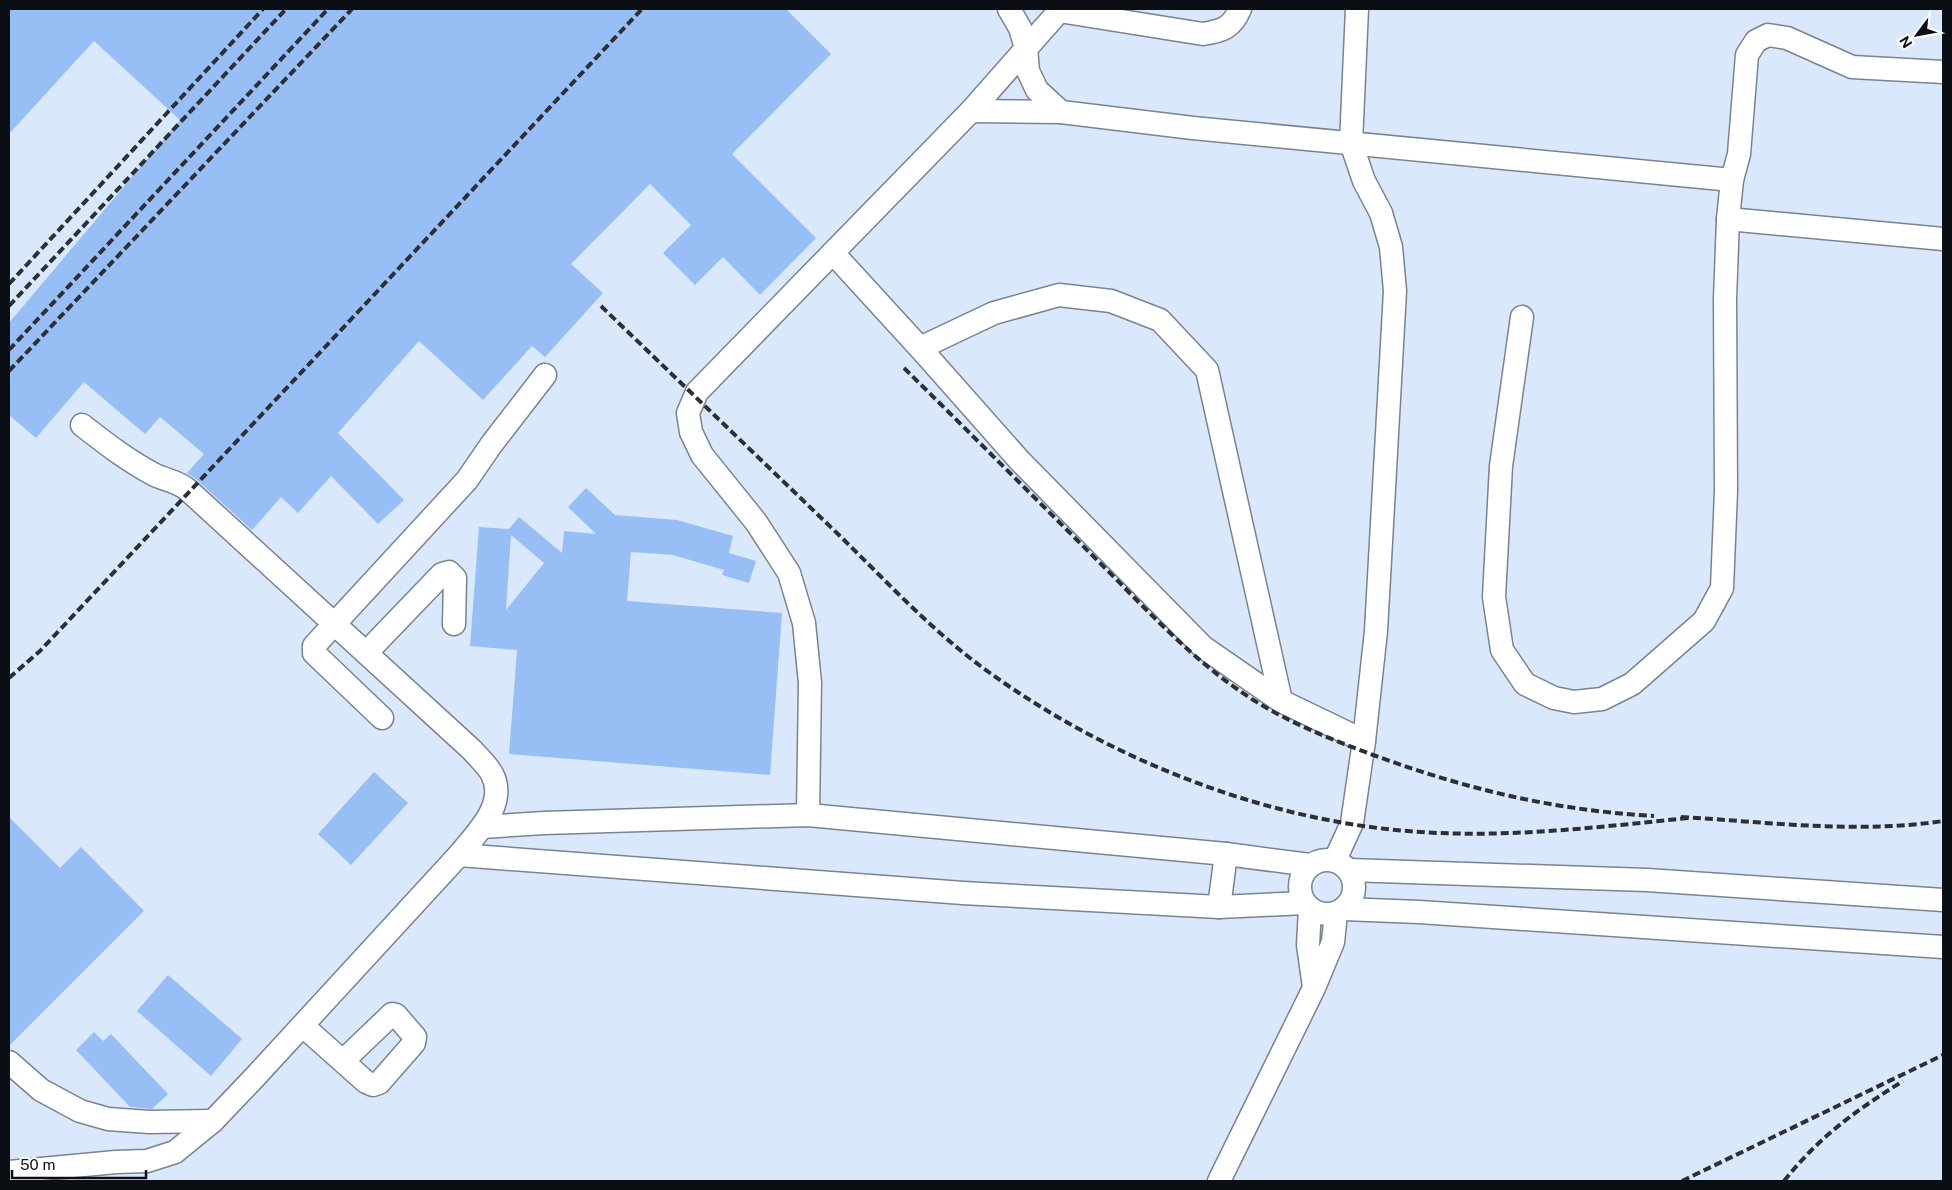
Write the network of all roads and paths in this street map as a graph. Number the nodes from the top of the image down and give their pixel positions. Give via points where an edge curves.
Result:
1 (1009, 9) edge
2 (1240, 9) edge
3 (1357, 9) edge
4 (1060, 10) edge
5 (1026, 48) junction
6 (1943, 72) edge
7 (971, 111) junction
8 (1061, 112) junction
9 (1351, 143) junction
10 (1732, 180) junction
11 (1728, 219) junction
12 (1943, 239) edge
13 (833, 253) junction
14 (1522, 316) dead end
15 (920, 348) junction
16 (545, 375) dead end
17 (82, 425) dead end
18 (454, 624) dead end
19 (334, 625) junction
20 (366, 653) junction
21 (1280, 701) junction
22 (382, 718) dead end
23 (1364, 741) junction
24 (808, 815) junction
25 (482, 827) junction
26 (1226, 854) junction
27 (459, 855) junction
28 (1310, 865) junction
29 (1342, 865) junction
30 (1943, 900) edge
31 (1308, 906) junction
32 (1219, 907) junction
33 (1340, 911) junction
34 (1943, 947) edge
35 (1314, 988) junction
36 (302, 1026) junction
37 (343, 1061) dead end
38 (9, 1062) edge
39 (213, 1121) junction
40 (9, 1172) edge
41 (1218, 1181) edge

1 - 5 lane
2 - 4 lane via 1235,21 1220,31 1203,34
3 - 9 lane
4 - 5 lane
5 - 7 lane
5 - 8 lane via 1028,71 1037,90
6 - 10 lane via 1852,67 1786,38 1768,35 1756,41 1747,55 1739,154
7 - 8 lane
7 - 13 lane
8 - 9 lane
9 - 10 lane
9 - 23 lane via 1364,181 1381,213 1391,247 1394,291 1376,631
10 - 11 lane
11 - 12 lane
11 - 14 lane via 1722,588 1704,621 1632,684 1602,699 1574,702 1554,698 1525,684 1502,650 1494,597 1501,466
13 - 15 lane
13 - 24 lane via 697,392 688,414 691,432 702,455 756,522 789,573 804,623 810,683
15 - 21 lane via 1020,461 1203,647
15 - 21 lane via 994,313 1059,296 1111,301 1160,320 1207,370
16 - 19 lane via 467,480
17 - 19 lane via 121,456 155,476 182,485
18 - 20 lane via 456,578 449,572 442,574
19 - 20 lane
19 - 22 lane via 314,646 314,653
20 - 25 lane via 472,750 492,774 497,790 494,806
21 - 23 lane
23 - 29 lane via 1352,823
24 - 25 lane
24 - 26 lane
25 - 27 lane
26 - 28 lane
26 - 32 lane
27 - 32 lane via 962,893
27 - 36 lane
28 - 29 lane via 1318,861
28 - 31 lane via 1301,879 1301,896
29 - 30 lane via 1647,880
29 - 33 lane via 1353,878 1354,895
31 - 32 lane
31 - 33 lane via 1319,913
31 - 35 lane via 1308,944
33 - 34 lane via 1420,912
33 - 35 lane via 1333,942
35 - 41 lane
36 - 37 lane
36 - 39 lane
38 - 39 lane via 41,1090 80,1111 108,1119
39 - 40 lane via 175,1152 146,1161

